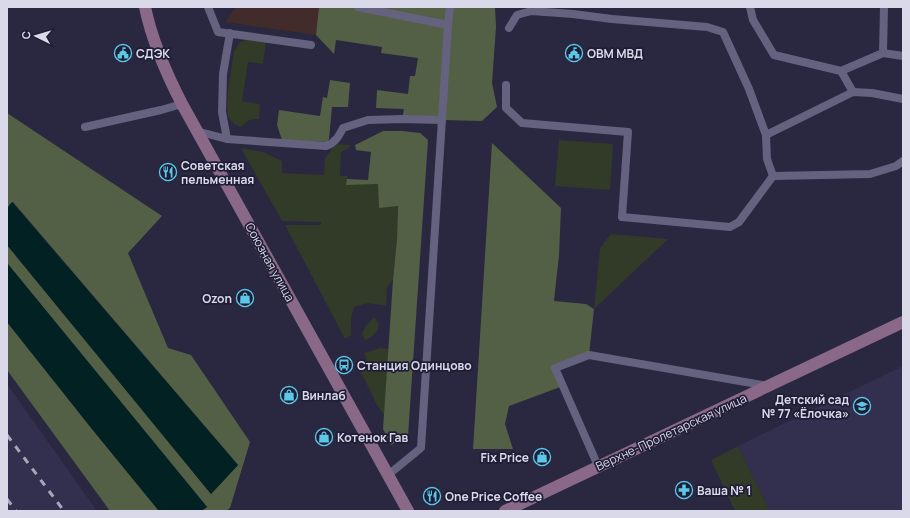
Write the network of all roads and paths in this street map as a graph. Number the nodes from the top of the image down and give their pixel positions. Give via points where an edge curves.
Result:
1 (145, 7) edge
2 (208, 7) edge
3 (358, 7) edge
4 (450, 7) edge
5 (750, 7) edge
6 (884, 7) edge
7 (448, 25) junction
8 (509, 28) dead end
9 (230, 33) junction
10 (311, 45) dead end
11 (883, 53) junction
12 (903, 56) edge
13 (841, 71) junction
14 (506, 85) dead end
15 (853, 92) junction
16 (903, 99) edge
17 (182, 104) junction
18 (442, 120) junction
19 (85, 127) dead end
20 (196, 130) junction
21 (766, 134) junction
22 (227, 139) junction
23 (903, 161) edge
24 (773, 176) junction
25 (903, 322) edge
26 (768, 386) junction
27 (598, 466) junction
28 (388, 475) junction
29 (408, 511) edge
30 (505, 511) edge

1 - 17 street, Союзная улица via 156,49
2 - 9 lane via 218,32
3 - 7 lane
4 - 7 lane
5 - 13 lane via 753,20 774,55
6 - 11 lane
7 - 18 lane
8 - 21 lane via 517,15 531,11 707,27 723,32
9 - 10 lane
9 - 22 lane via 223,74 222,112
11 - 12 lane
11 - 13 lane
13 - 15 lane
14 - 24 lane via 506,108 522,124 628,132 622,217 730,227 740,222
15 - 16 lane
15 - 21 lane
17 - 19 lane
17 - 20 street, Союзная улица
18 - 22 lane via 368,120 343,128 340,135 326,146
18 - 28 lane via 421,448
20 - 22 lane
20 - 28 street, Союзная улица
21 - 24 lane via 767,159
23 - 24 lane via 896,166 870,174
25 - 26 street, Верхне-Пролетарская улица
26 - 27 street, Верхне-Пролетарская улица
26 - 27 lane via 589,355 555,368
27 - 30 street, Верхне-Пролетарская улица
28 - 29 street, Союзная улица

